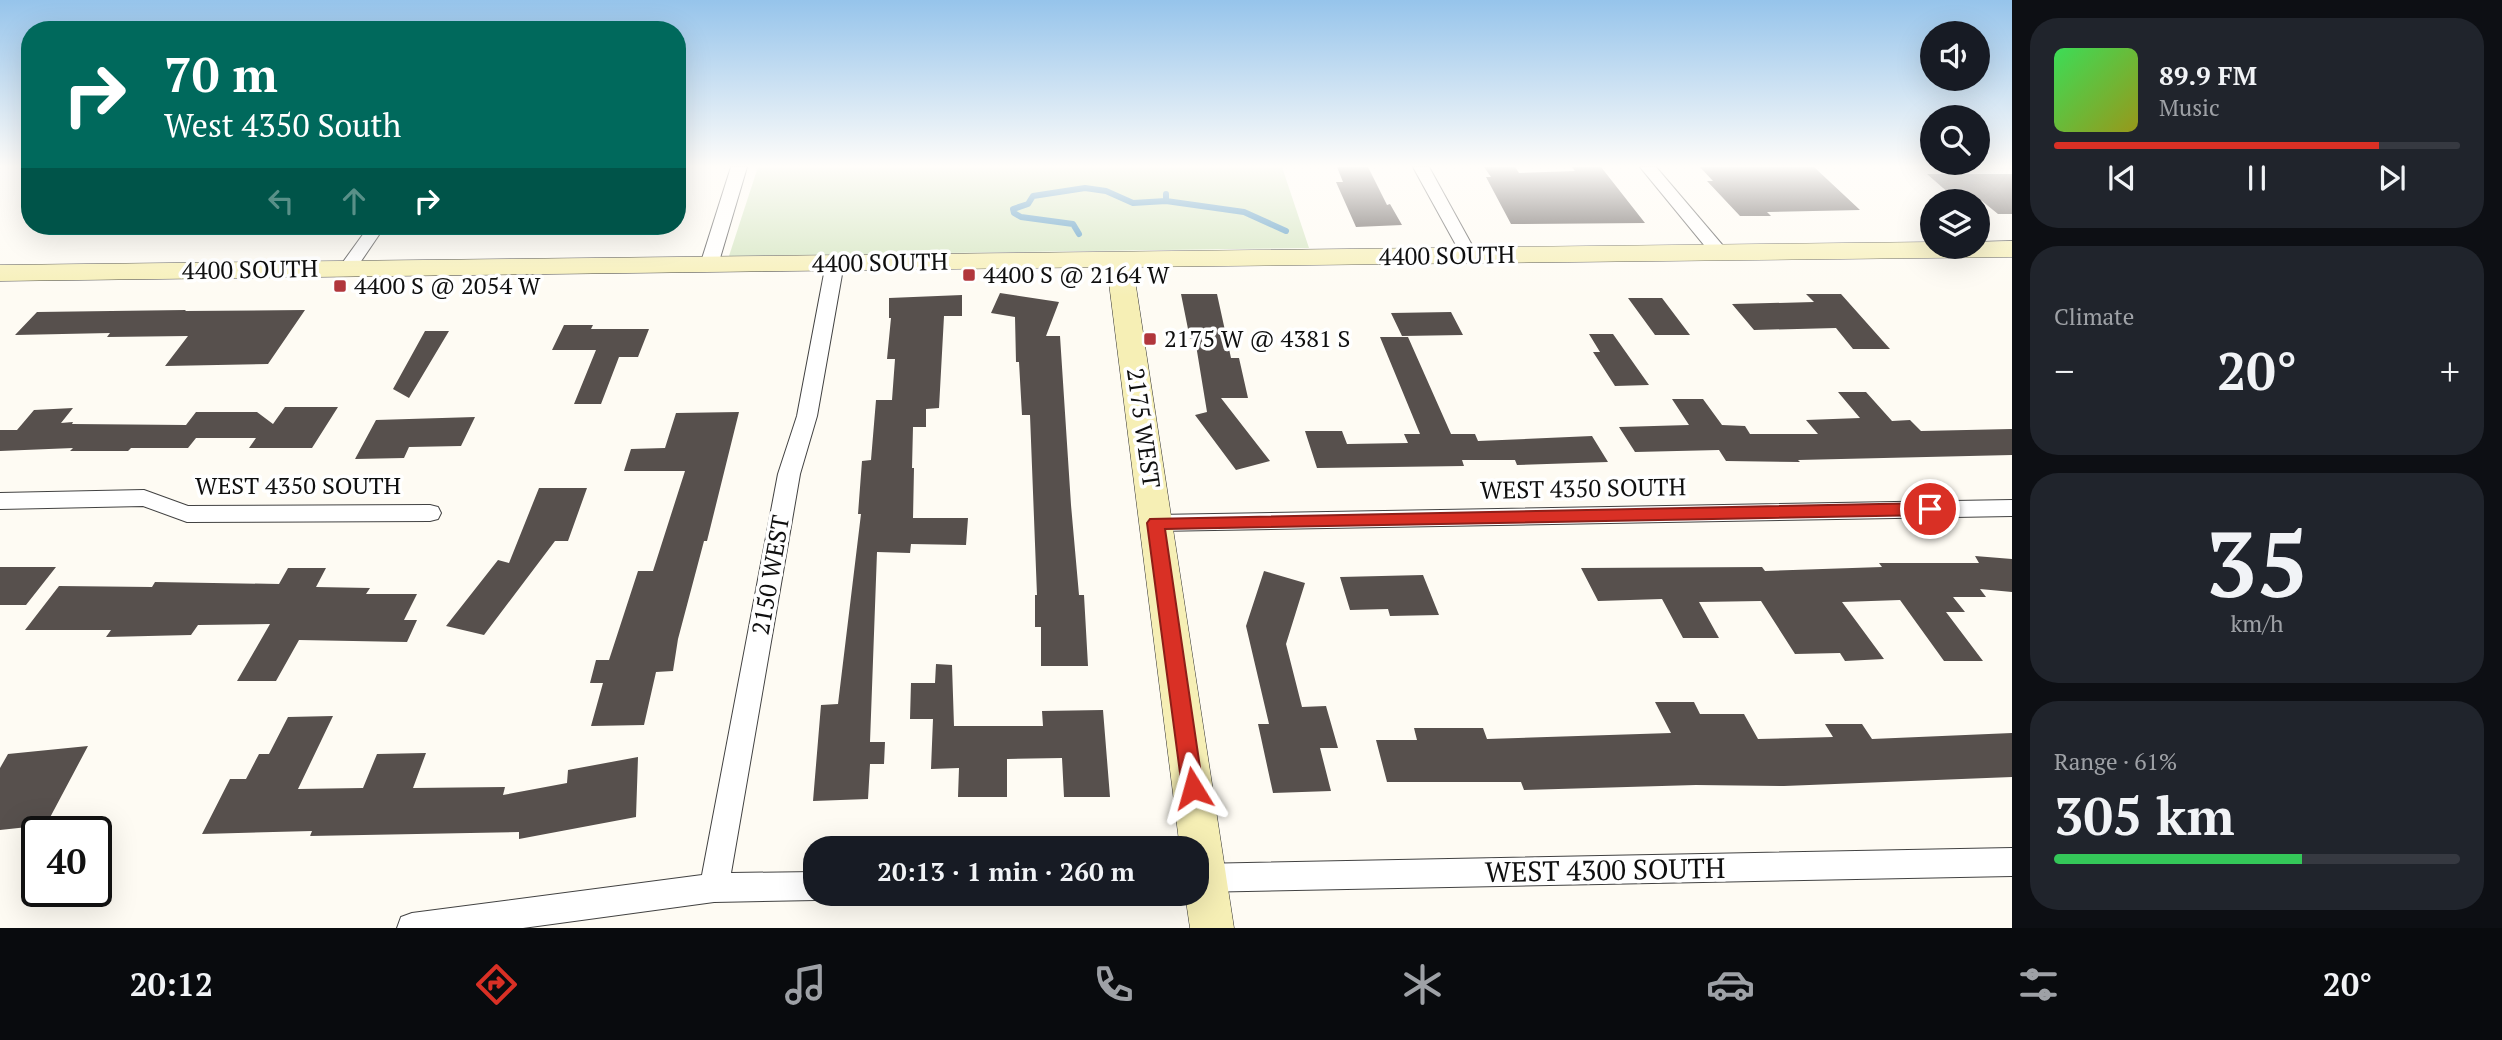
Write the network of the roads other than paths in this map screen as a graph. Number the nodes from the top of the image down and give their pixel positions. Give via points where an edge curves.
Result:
1 (726, 210) edge
2 (1445, 210) edge
3 (1684, 210) edge
4 (371, 235) edge
5 (2012, 249) edge
6 (1719, 252) junction
7 (1470, 256) junction
8 (1119, 260) junction
9 (835, 263) junction
10 (709, 265) junction
11 (347, 269) junction
12 (0, 273) edge
13 (0, 500) edge
14 (2012, 508) edge
15 (430, 513) dead end
16 (1156, 523) junction
17 (1196, 836) edge
18 (2012, 862) edge
19 (1209, 878) edge
20 (803, 886) edge
21 (714, 888) junction
22 (1207, 906) edge
23 (412, 928) edge
24 (1212, 928) edge

1 - 10 street
2 - 7 street
3 - 6 street
4 - 11 street
5 - 6 street, 4400 SOUTH
6 - 7 street, 4400 SOUTH
7 - 8 street, 4400 SOUTH
8 - 9 street, 4400 SOUTH
8 - 16 street, 2175 WEST
9 - 10 street, 4400 SOUTH
9 - 21 street, 2150 WEST via 807,416 789,474
10 - 11 street, 4400 SOUTH
11 - 12 street, 4400 SOUTH
13 - 15 street, WEST 4350 SOUTH via 144,498 187,513
14 - 16 street, WEST 4350 SOUTH
16 - 17 street, 2175 WEST
18 - 19 street, WEST 4300 SOUTH
20 - 21 street
21 - 23 street
22 - 24 street, 2175 WEST

